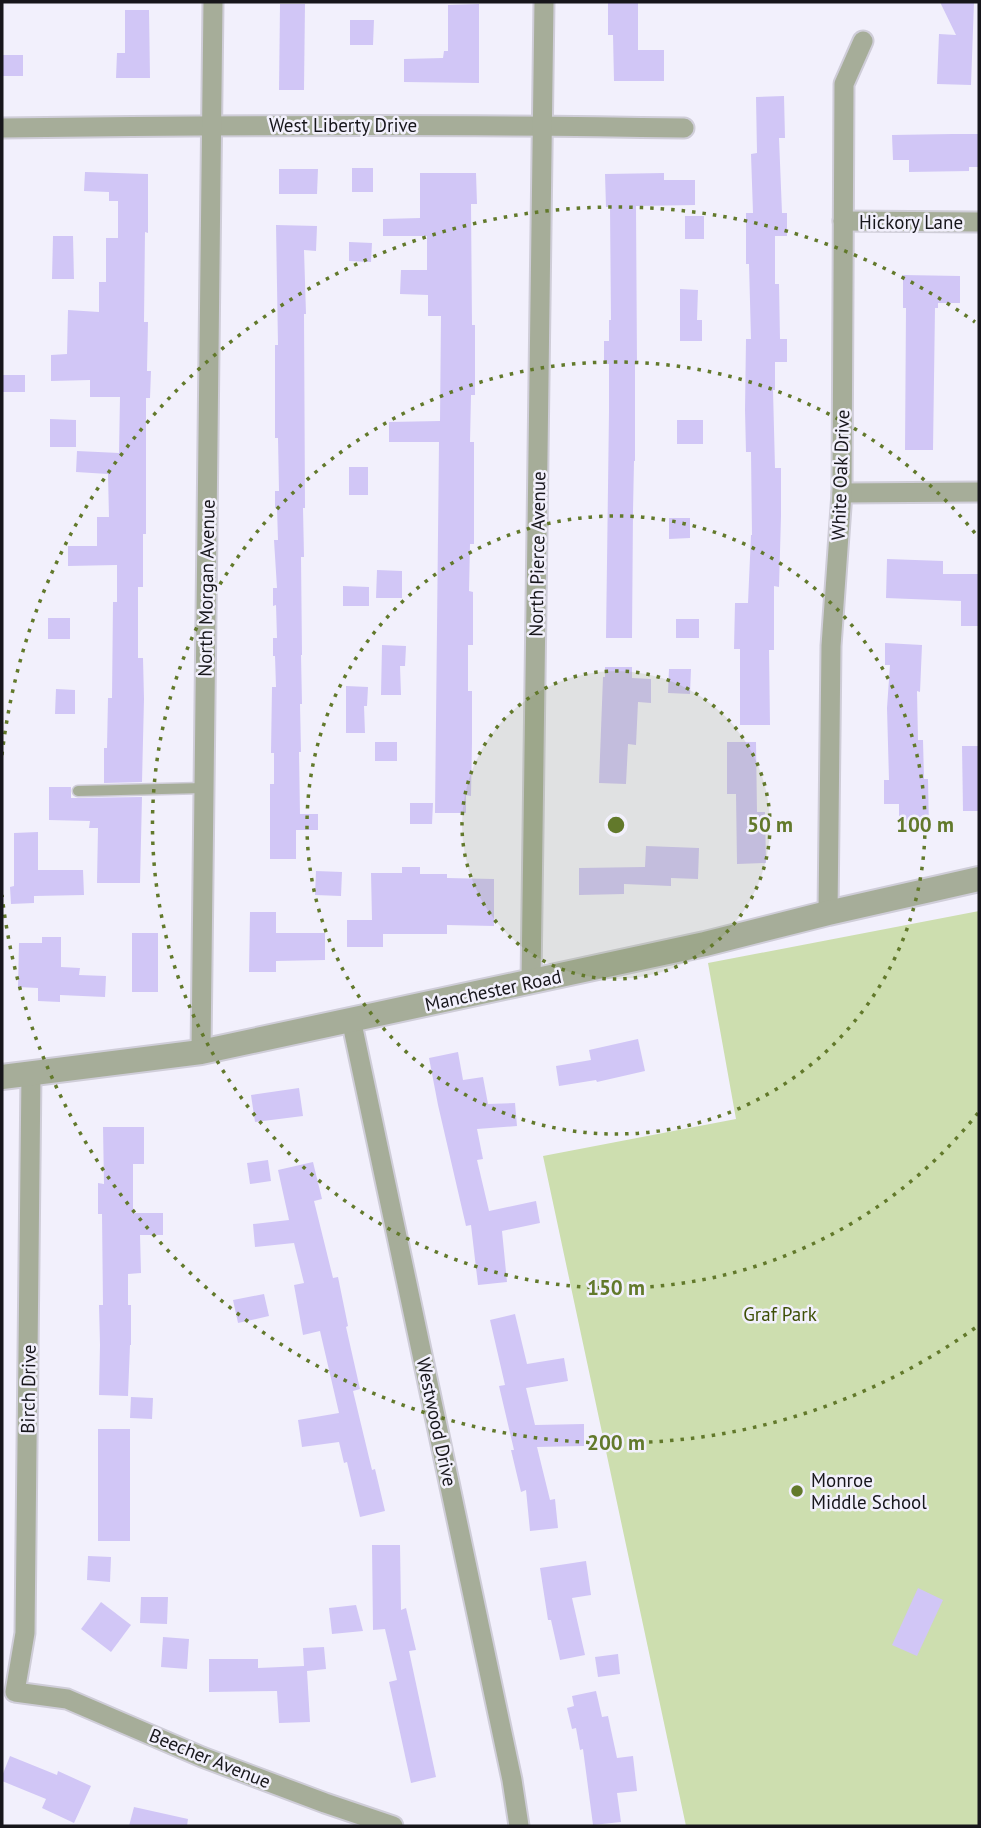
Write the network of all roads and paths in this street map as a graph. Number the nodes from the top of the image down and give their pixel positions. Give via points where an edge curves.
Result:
1 (213, 2) edge
2 (544, 2) edge
3 (863, 41) dead end
4 (212, 125) junction
5 (543, 125) junction
6 (2, 128) edge
7 (684, 128) dead end
8 (843, 221) junction
9 (979, 222) edge
10 (979, 492) edge
11 (842, 493) junction
12 (204, 789) junction
13 (78, 791) dead end
14 (979, 879) edge
15 (828, 913) junction
16 (531, 982) junction
17 (351, 1019) junction
18 (201, 1052) junction
19 (31, 1073) junction
20 (2, 1077) edge
21 (26, 1694) joint
22 (393, 1826) edge
23 (519, 1826) edge

1 - 4 street, North Morgan Avenue
2 - 5 street, North Pierce Avenue
3 - 8 street, White Oak Drive via 844,85
4 - 5 street, West Liberty Drive
4 - 6 street, West Liberty Drive
4 - 12 street, North Morgan Avenue
5 - 7 street, West Liberty Drive
5 - 16 street, North Pierce Avenue
8 - 9 street, Hickory Lane
8 - 11 street, White Oak Drive
10 - 11 street
11 - 15 street, White Oak Drive via 831,646
12 - 13 lane
12 - 18 street, North Morgan Avenue
14 - 15 street, Manchester Road
15 - 16 street, Manchester Road
16 - 17 street, Manchester Road
17 - 18 street, Manchester Road
17 - 23 street, Westwood Drive
18 - 19 street, Manchester Road
19 - 20 street, Manchester Road
19 - 21 street, Birch Drive via 25,1633 15,1692
21 - 22 street, Beecher Avenue via 67,1699 202,1757

